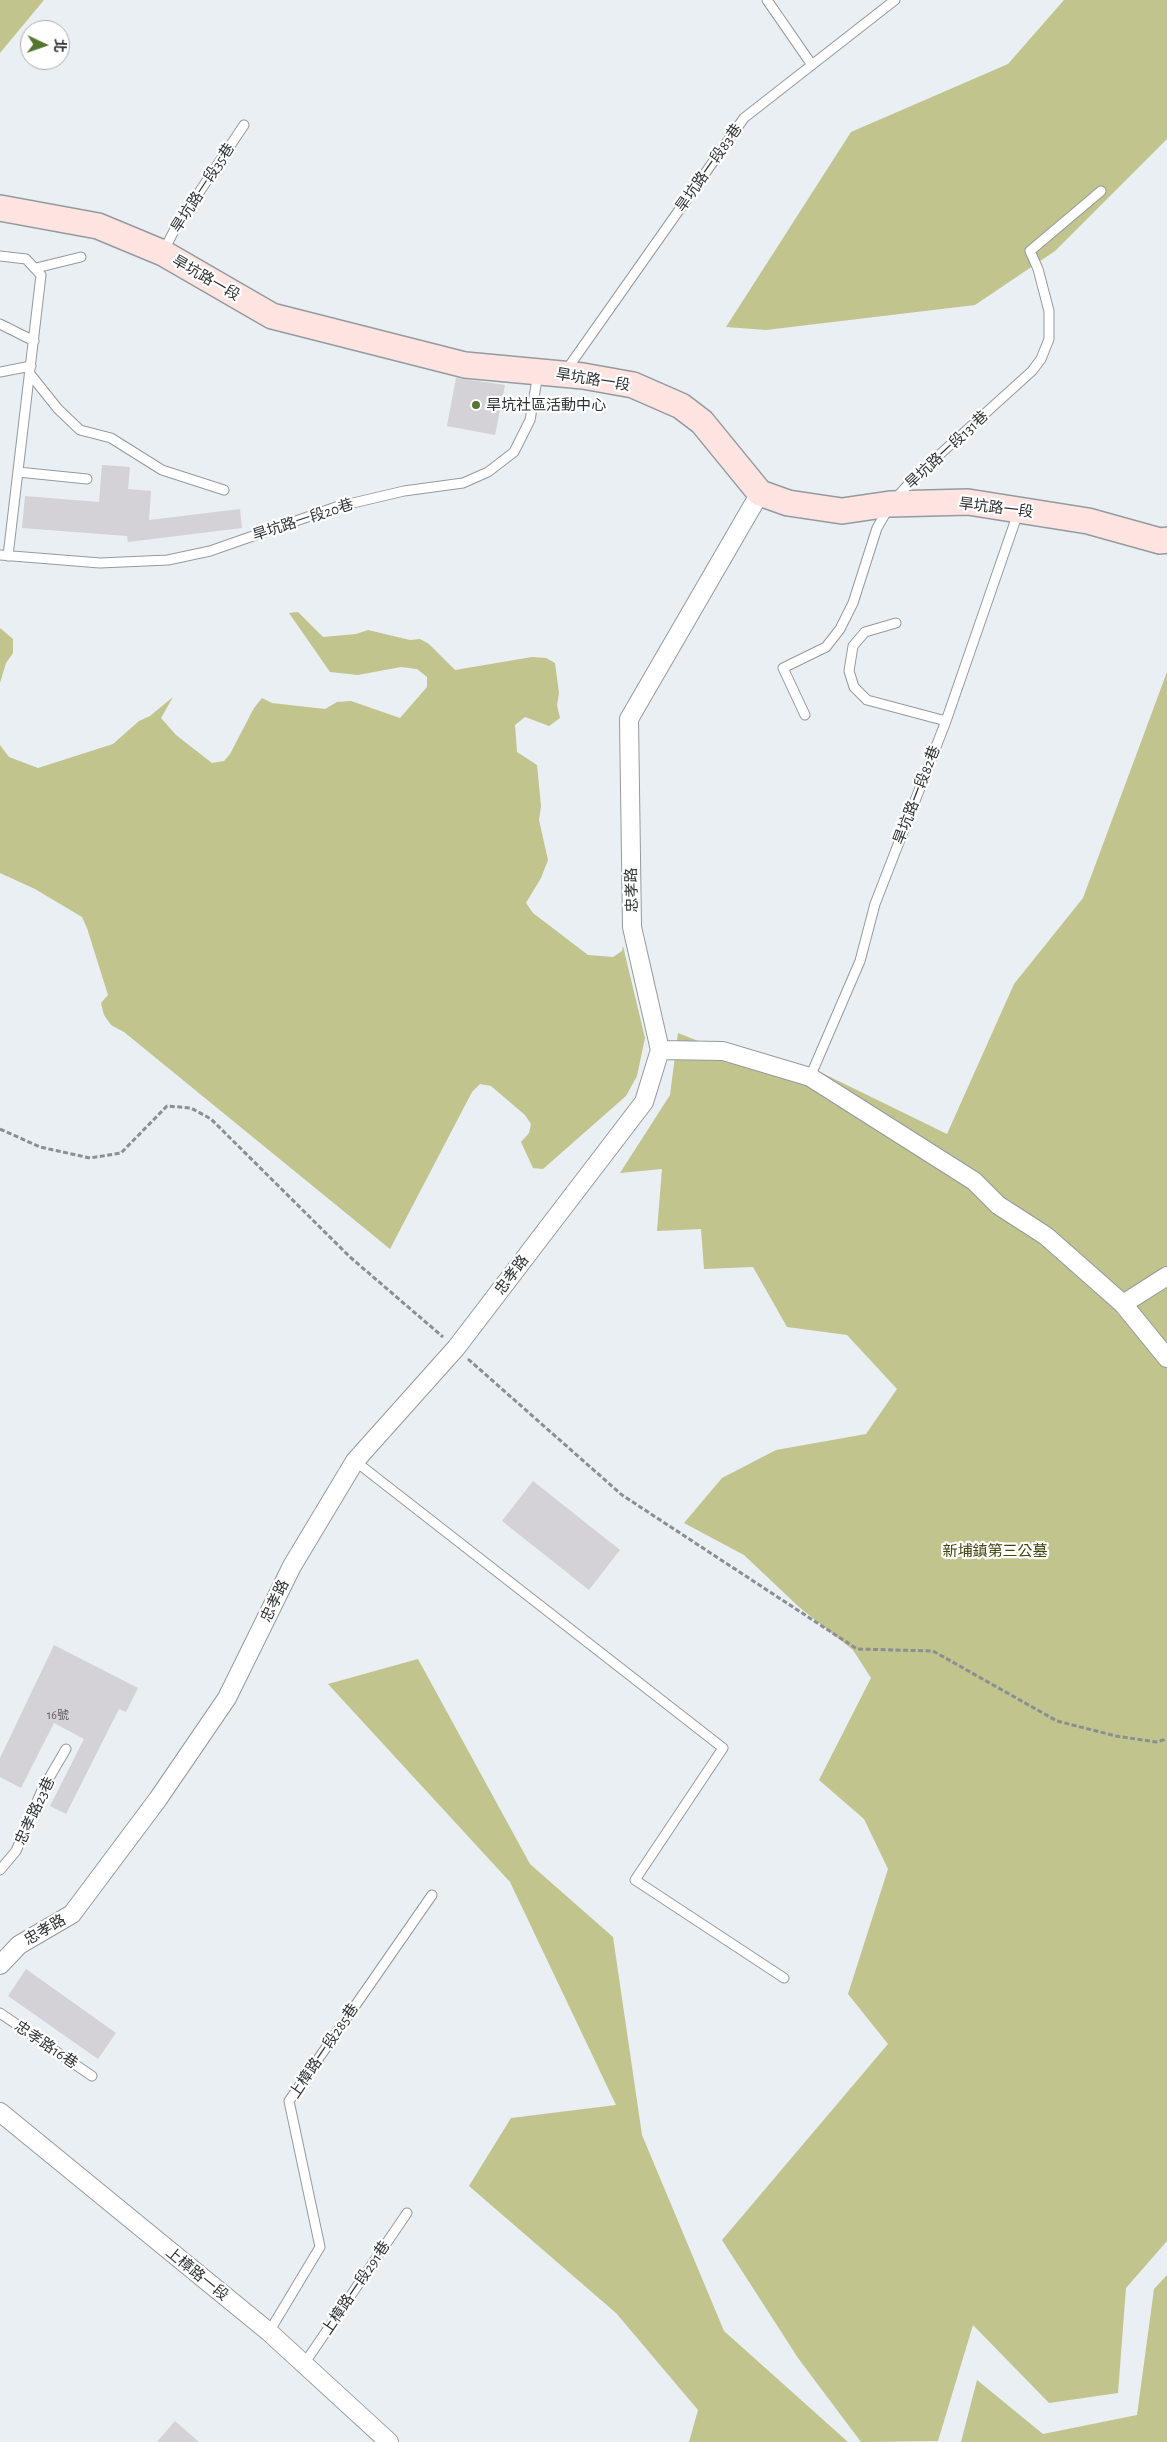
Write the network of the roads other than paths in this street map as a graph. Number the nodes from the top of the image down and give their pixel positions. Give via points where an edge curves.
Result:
1 (767, 0) edge
2 (895, 0) edge
3 (812, 65) junction
4 (244, 125) dead end
5 (1101, 191) dead end
6 (0, 208) edge
7 (163, 253) junction
8 (0, 256) edge
9 (81, 257) dead end
10 (36, 268) junction
11 (0, 324) edge
12 (34, 341) junction
13 (30, 370) junction
14 (0, 372) edge
15 (538, 372) junction
16 (564, 374) junction
17 (18, 472) junction
18 (88, 478) dead end
19 (224, 490) dead end
20 (760, 493) junction
21 (890, 504) junction
22 (1019, 510) junction
23 (1167, 540) edge
24 (4, 555) edge
25 (896, 623) dead end
26 (805, 715) dead end
27 (946, 721) junction
28 (660, 1050) junction
29 (810, 1077) junction
30 (1167, 1276) edge
31 (1123, 1304) junction
32 (1167, 1358) edge
33 (355, 1461) junction
34 (66, 1749) dead end
35 (0, 1870) edge
36 (432, 1895) dead end
37 (0, 1965) edge
38 (784, 1978) dead end
39 (0, 2013) edge
40 (92, 2076) dead end
41 (0, 2112) edge
42 (407, 2213) dead end
43 (269, 2332) junction
44 (304, 2364) junction
45 (389, 2442) edge

1 - 3 lane
2 - 3 lane, 旱坑路一段83巷
3 - 16 lane, 旱坑路一段83巷 via 744,118
4 - 7 lane, 旱坑路一段35巷 via 176,226
5 - 21 lane, 旱坑路一段131巷 via 1030,251 1049,311 1049,339 1041,359
6 - 7 street, 旱坑路一段 via 98,226
7 - 15 street, 旱坑路一段 via 272,316 465,365
8 - 10 lane via 26,258
9 - 10 lane
10 - 12 lane via 42,275
11 - 12 lane
12 - 13 lane
13 - 14 lane
13 - 17 lane
13 - 19 lane via 58,409 80,430 111,438 162,470
15 - 16 street, 旱坑路一段
15 - 24 lane, 旱坑路一段20巷 via 530,420 514,452 488,472 463,483 404,491 336,507 210,551 168,560 100,563
16 - 20 street, 旱坑路一段 via 633,385 681,406 702,422
17 - 18 lane
17 - 24 lane
20 - 21 street, 旱坑路一段 via 788,503 842,511
20 - 28 street, 忠孝路 via 629,719 632,927
21 - 22 street, 旱坑路一段 via 968,502
21 - 26 lane, 旱坑路一段131巷 via 877,528 853,603 840,629 826,647 783,668
22 - 23 street, 旱坑路一段 via 1088,521 1160,541
22 - 27 lane, 旱坑路一段82巷
25 - 27 lane via 865,632 853,646 849,671 854,687 867,700
27 - 29 lane, 旱坑路一段82巷 via 875,904 860,961
28 - 29 street via 723,1051
28 - 33 street, 忠孝路 via 644,1102 456,1348
29 - 31 street via 974,1181 998,1204 1046,1236
30 - 31 street
31 - 32 street
33 - 37 street, 忠孝路 via 292,1566 227,1698 158,1799 72,1914 19,1945
33 - 38 lane via 723,1748 635,1880
34 - 35 lane, 忠孝路23巷 via 42,1790 16,1850
36 - 43 lane, 上樟路一段285巷 via 289,2101 320,2247
39 - 40 lane, 忠孝路16巷
41 - 43 street, 上樟路一段
42 - 44 lane, 上樟路一段291巷
43 - 44 street, 上樟路一段
44 - 45 street, 上樟路一段

